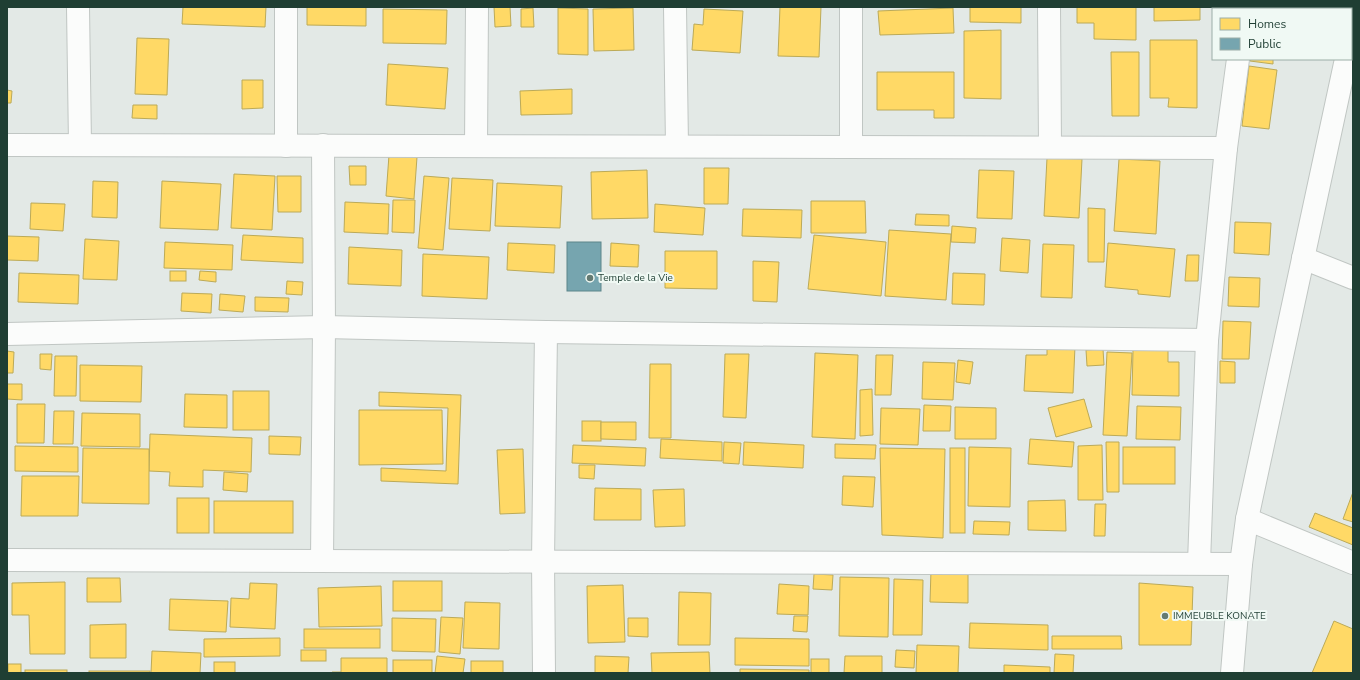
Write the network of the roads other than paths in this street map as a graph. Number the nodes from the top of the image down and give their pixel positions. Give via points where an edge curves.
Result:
1 (78, 7) edge
2 (286, 7) edge
3 (477, 7) edge
4 (675, 7) edge
5 (851, 7) edge
6 (1049, 7) edge
7 (1238, 60) edge
8 (1346, 60) edge
9 (7, 145) edge
10 (80, 145) junction
11 (323, 145) junction
12 (286, 146) junction
13 (476, 146) junction
14 (677, 146) junction
15 (851, 147) junction
16 (1050, 147) junction
17 (1226, 148) junction
18 (1303, 258) junction
19 (1353, 278) edge
20 (324, 327) junction
21 (546, 332) junction
22 (7, 334) edge
23 (1207, 340) junction
24 (1247, 519) junction
25 (7, 560) edge
26 (322, 561) junction
27 (543, 561) junction
28 (1199, 563) junction
29 (1353, 563) edge
30 (1241, 564) junction
31 (544, 673) edge
32 (1232, 673) edge

1 - 10 street
2 - 12 street
3 - 13 street
4 - 14 street
5 - 15 street
6 - 16 street
7 - 17 street
8 - 18 street
9 - 10 street
10 - 12 street
11 - 12 street
11 - 13 street
11 - 20 street
13 - 14 street
14 - 15 street
15 - 16 street
16 - 17 street
17 - 23 street
18 - 19 street
18 - 24 street
20 - 21 street
20 - 22 street
20 - 26 street
21 - 23 street
21 - 27 street
23 - 28 street
24 - 29 street
24 - 30 street
25 - 26 street
26 - 27 street
27 - 28 street
27 - 31 street
28 - 30 street
30 - 32 street

